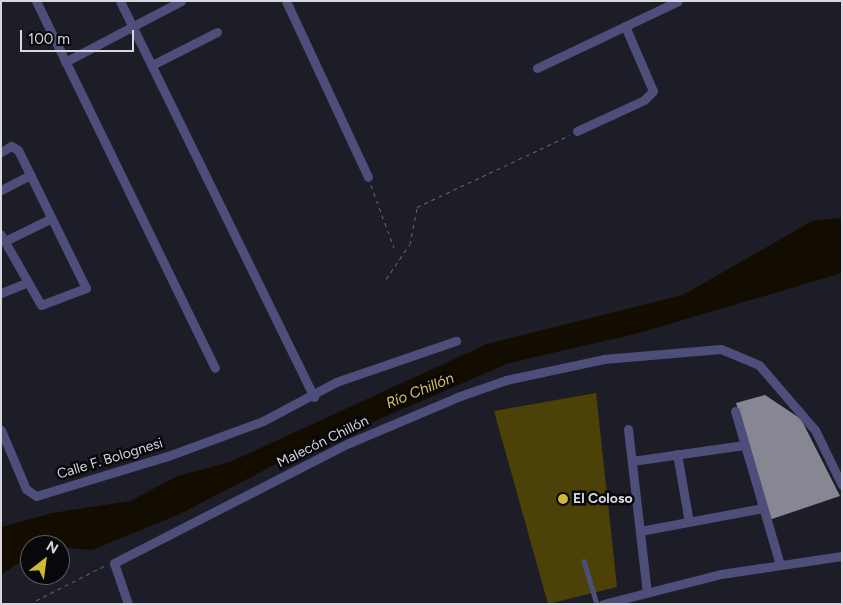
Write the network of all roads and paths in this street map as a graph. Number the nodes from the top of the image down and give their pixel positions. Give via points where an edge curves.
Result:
1 (36, 1) edge
2 (120, 1) edge
3 (181, 1) edge
4 (286, 1) edge
5 (678, 1) edge
6 (133, 26) junction
7 (625, 26) junction
8 (217, 32) dead end
9 (65, 62) junction
10 (152, 65) junction
11 (537, 68) dead end
12 (578, 131) joint
13 (1, 152) edge
14 (30, 175) junction
15 (368, 177) joint
16 (1, 190) edge
17 (52, 218) junction
18 (3, 238) edge
19 (394, 248) dead end
20 (386, 279) dead end
21 (26, 283) junction
22 (1, 293) edge
23 (456, 341) dead end
24 (215, 368) dead end
25 (314, 397) junction
26 (735, 411) dead end
27 (628, 429) dead end
28 (1, 430) edge
29 (744, 445) junction
30 (677, 454) junction
31 (632, 460) junction
32 (842, 486) edge
33 (763, 508) junction
34 (689, 522) junction
35 (640, 531) junction
36 (842, 556) edge
37 (584, 561) dead end
38 (114, 563) junction
39 (780, 566) junction
40 (647, 592) junction
41 (29, 604) edge
42 (128, 604) edge
43 (597, 604) edge
44 (603, 604) edge

1 - 9 street
2 - 6 street
3 - 6 street
4 - 15 street
5 - 7 street
6 - 9 street
6 - 10 street
7 - 11 street
7 - 12 street via 653,91 644,100
8 - 10 street
9 - 24 street
10 - 25 street
12 - 20 path via 417,207 410,244
13 - 14 street via 14,147
14 - 16 street
14 - 17 street
15 - 19 path
17 - 18 street
17 - 21 street via 86,288 45,306 38,303
18 - 21 street
21 - 22 street
23 - 25 street via 336,382
25 - 28 street, Calle F. Bolognesi via 263,421 168,456 36,496 26,489
26 - 29 street
27 - 31 street
29 - 30 street
29 - 33 street
30 - 31 street
30 - 34 street
31 - 35 street
32 - 38 street, Malecón Chillón via 815,430 759,365 721,349 604,359 506,380 349,443
33 - 34 street
33 - 39 street
34 - 35 street
35 - 40 street
36 - 39 street
37 - 43 lane
38 - 41 path
38 - 42 street
39 - 40 street
40 - 44 street

